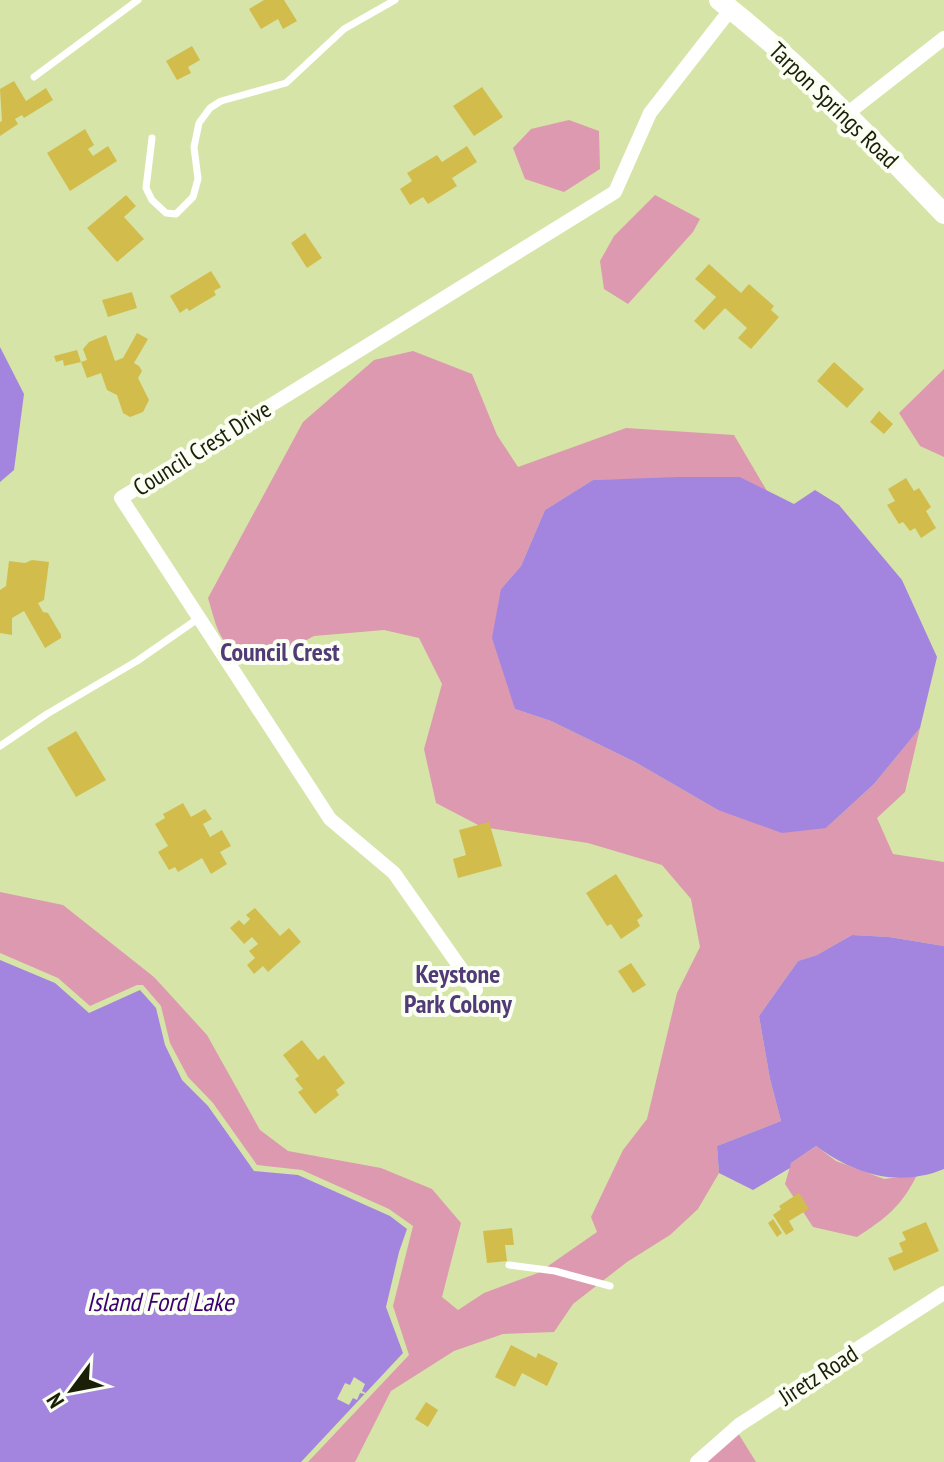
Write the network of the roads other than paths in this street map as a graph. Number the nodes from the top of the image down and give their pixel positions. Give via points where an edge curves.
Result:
1 (138, 0) edge
2 (395, 0) edge
3 (725, 4) edge
4 (944, 38) edge
5 (34, 77) dead end
6 (848, 113) junction
7 (152, 138) dead end
8 (944, 214) edge
9 (199, 618) junction
10 (0, 746) edge
11 (476, 990) dead end
12 (509, 1265) dead end
13 (610, 1286) dead end
14 (944, 1293) edge
15 (697, 1462) edge

1 - 5 lane
2 - 7 lane via 344,29 286,83 210,108 199,123 194,147 198,179 193,197 176,214 166,213 146,188
3 - 6 main road, Tarpon Springs Road
3 - 9 street, Council Crest Drive via 650,113 615,192 121,498
4 - 6 street
6 - 8 main road, Tarpon Springs Road
9 - 10 lane
9 - 11 street, Council Crest Drive via 330,819 394,873
12 - 13 lane
14 - 15 street, Jiretz Road via 739,1425

